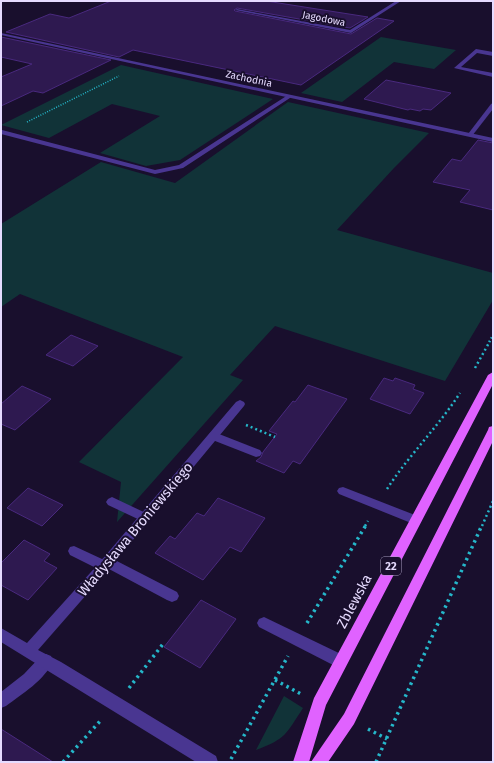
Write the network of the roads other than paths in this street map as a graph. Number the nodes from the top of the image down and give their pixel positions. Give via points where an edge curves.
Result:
1 (399, 1) edge
2 (237, 10) dead end
3 (1, 34) edge
4 (493, 54) edge
5 (493, 75) edge
6 (290, 96) junction
7 (493, 105) edge
8 (2, 133) edge
9 (470, 135) junction
10 (493, 140) edge
11 (493, 375) edge
12 (240, 404) dead end
13 (493, 430) edge
14 (214, 436) junction
15 (256, 453) dead end
16 (343, 491) dead end
17 (112, 502) dead end
18 (146, 518) junction
19 (416, 520) junction
20 (74, 550) dead end
21 (106, 564) junction
22 (172, 596) dead end
23 (264, 623) dead end
24 (3, 639) edge
25 (28, 652) junction
26 (46, 661) junction
27 (340, 661) junction
28 (1, 700) edge
29 (210, 762) edge
30 (301, 762) edge
31 (318, 762) edge

1 - 2 street, Jagodowa via 351,32
3 - 6 street, Zachodnia
4 - 5 street via 476,51 457,68
6 - 8 street via 181,167 155,172
6 - 9 street, Zachodnia
7 - 9 street
9 - 10 street, Zachodnia
11 - 19 main road, Zblewska / 22
12 - 14 street, Władysława Broniewskiego
13 - 31 main road, 22 via 349,719
14 - 15 street
14 - 18 street, Władysława Broniewskiego
16 - 19 street
17 - 18 street
18 - 21 street, Władysława Broniewskiego
19 - 27 main road, Zblewska / 22
20 - 21 street
21 - 22 street
21 - 25 street, Władysława Broniewskiego
23 - 27 street
24 - 25 street
25 - 26 street
26 - 28 street via 29,680
26 - 29 street
27 - 30 main road, Zblewska / 22 via 319,703

